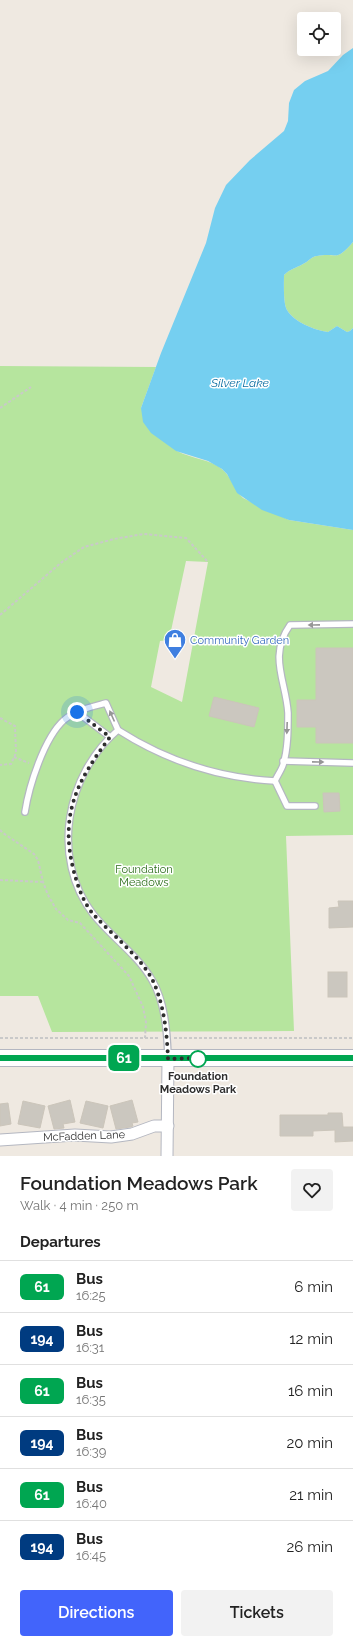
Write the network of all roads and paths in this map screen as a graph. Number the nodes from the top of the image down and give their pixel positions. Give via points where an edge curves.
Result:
1 (31, 387) dead end
2 (0, 408) edge
3 (208, 562) dead end
4 (0, 615) edge
5 (353, 624) edge
6 (77, 712) junction
7 (0, 718) edge
8 (118, 730) junction
9 (110, 737) junction
10 (14, 757) junction
11 (283, 762) junction
12 (353, 763) edge
13 (0, 765) edge
14 (37, 767) junction
15 (275, 781) junction
16 (315, 806) dead end
17 (25, 812) dead end
18 (0, 830) edge
19 (0, 880) edge
20 (43, 882) junction
21 (145, 1038) dead end
22 (0, 1058) edge
23 (353, 1058) edge
24 (168, 1059) junction
25 (168, 1126) junction
26 (0, 1140) edge
27 (167, 1156) edge

1 - 2 path
3 - 4 path via 186,538 144,534 114,539 84,547 62,562
5 -> 11 lane via 290,625 283,635 278,653 288,713
8 -> 6 lane via 106,703
6 - 9 lane
6 - 14 lane via 64,720 56,730
7 - 10 path via 15,726
8 - 9 lane
8 - 15 lane via 157,753 180,762 255,780
9 - 24 lane via 87,768 78,786 68,826 68,846 76,883 93,914 141,964 152,980 160,1000
10 - 13 path via 11,764
10 - 14 path
11 -> 12 lane
11 - 15 lane
14 - 17 lane
15 - 16 lane via 287,806
18 - 20 path via 34,854
19 - 20 path
20 - 21 path via 56,909 68,920 80,924 130,976 143,1007 146,1022
22 - 24 main road
23 - 24 main road
24 - 25 street
25 - 26 street, McFadden Lane via 154,1126 132,1134 110,1137 75,1135
25 - 27 street

